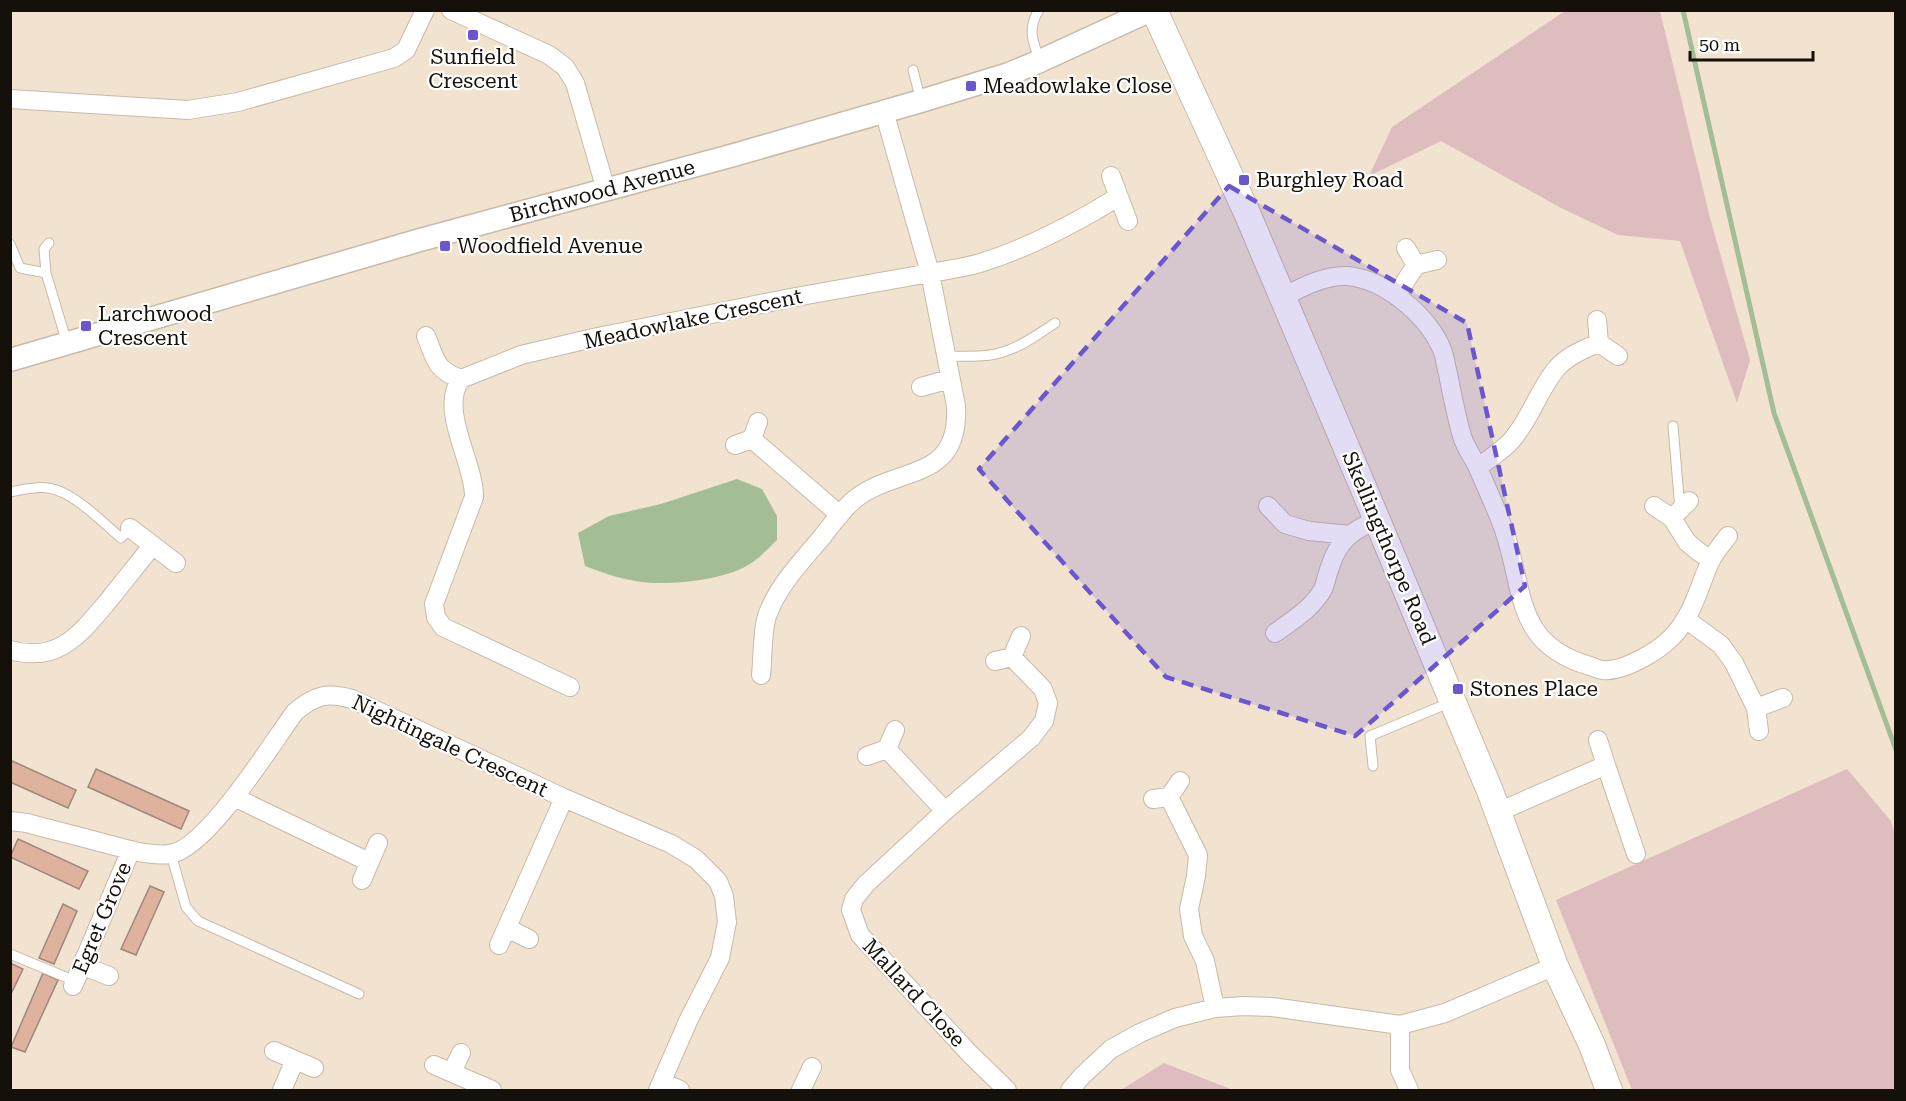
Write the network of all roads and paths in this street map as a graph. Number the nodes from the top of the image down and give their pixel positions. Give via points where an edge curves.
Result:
1 (425, 10) edge
2 (451, 10) edge
3 (1039, 10) edge
4 (1152, 10) edge
5 (1040, 62) junction
6 (914, 70) dead end
7 (10, 99) edge
8 (921, 101) junction
9 (884, 111) junction
10 (1111, 176) dead end
11 (606, 190) junction
12 (1118, 197) junction
13 (1128, 221) dead end
14 (49, 243) dead end
15 (10, 244) edge
16 (1406, 248) dead end
17 (1437, 260) dead end
18 (1416, 265) junction
19 (46, 273) junction
20 (930, 273) junction
21 (1396, 296) junction
22 (1283, 297) junction
23 (1597, 320) dead end
24 (1055, 323) dead end
25 (426, 336) dead end
26 (68, 343) junction
27 (1599, 343) junction
28 (946, 356) junction
29 (1618, 356) dead end
30 (10, 360) edge
31 (461, 379) junction
32 (950, 379) junction
33 (921, 387) dead end
34 (1672, 426) dead end
35 (748, 436) dead end
36 (1478, 468) junction
37 (10, 492) edge
38 (1268, 506) dead end
39 (1654, 506) dead end
40 (1680, 510) junction
41 (840, 515) junction
42 (1377, 520) junction
43 (130, 528) joint
44 (1350, 535) junction
45 (1728, 536) dead end
46 (153, 546) junction
47 (1711, 560) junction
48 (176, 563) dead end
49 (1687, 620) junction
50 (1275, 633) dead end
51 (1021, 636) dead end
52 (10, 650) edge
53 (761, 675) dead end
54 (570, 687) dead end
55 (1783, 698) dead end
56 (1453, 701) junction
57 (1756, 708) junction
58 (895, 730) dead end
59 (1759, 731) dead end
60 (1598, 740) dead end
61 (887, 749) junction
62 (867, 756) dead end
63 (1606, 765) junction
64 (1373, 766) dead end
65 (1180, 781) dead end
66 (234, 797) junction
67 (564, 798) junction
68 (945, 811) junction
69 (1498, 812) junction
70 (10, 821) edge
71 (378, 843) dead end
72 (131, 850) junction
73 (171, 854) junction
74 (1636, 854) dead end
75 (369, 862) junction
76 (362, 880) dead end
77 (529, 939) dead end
78 (10, 954) edge
79 (1555, 966) junction
80 (109, 976) dead end
81 (77, 977) junction
82 (359, 994) dead end
83 (1215, 1008) junction
84 (1400, 1025) junction
85 (274, 1050) dead end
86 (461, 1053) dead end
87 (295, 1059) junction
88 (434, 1065) dead end
89 (812, 1067) dead end
90 (314, 1068) dead end
91 (452, 1072) junction
92 (660, 1086) edge
93 (282, 1090) edge
94 (492, 1090) edge
95 (680, 1090) edge
96 (801, 1090) edge
97 (1007, 1090) edge
98 (1070, 1090) edge
99 (1408, 1090) edge
100 (1610, 1090) edge

1 - 7 street via 406,50 394,58 238,102 188,110
2 - 11 street via 549,55 565,67 574,82
3 - 5 lane via 1033,20 1032,39
4 - 5 street, Birchwood Avenue
4 - 22 main road, Skellingthorpe Road
5 - 8 street, Birchwood Avenue
6 - 8 lane
8 - 9 street, Birchwood Avenue
9 - 11 street, Birchwood Avenue
9 - 20 street
10 - 12 street
11 - 26 street, Birchwood Avenue
12 - 13 street
12 - 20 street, Meadowlake Crescent via 1033,244 979,264
14 - 19 lane via 44,249
15 - 19 lane via 20,268
16 - 18 street
17 - 18 street
18 - 21 street
19 - 26 lane
20 - 28 street
20 - 31 street, Meadowlake Crescent via 593,338 521,355
21 - 22 street via 1366,280 1346,276 1326,278
21 - 36 street via 1414,310 1443,351 1463,439
22 - 42 main road, Skellingthorpe Road
23 - 27 street
24 - 28 lane via 1006,352
25 - 31 street via 444,373
26 - 30 street, Birchwood Avenue
27 - 29 street
27 - 36 street via 1575,353 1556,368 1510,442
28 - 32 street
31 - 54 street via 454,395 457,434 474,484 474,497 434,604 436,617 443,627
32 - 33 street
32 - 41 street via 957,421 954,438 945,452 916,473 872,488
34 - 40 lane
35 - 41 street
36 - 49 street via 1502,524 1527,619 1555,651 1605,670 1635,663 1671,638
37 - 43 lane via 46,487 57,490 121,538
38 - 44 street via 1285,524
39 - 40 street
40 - 47 street via 1687,542
41 - 53 street via 784,582 767,616
42 - 44 street
42 - 56 main road, Skellingthorpe Road
43 - 46 street
44 - 50 street via 1338,547 1323,588 1309,608
45 - 47 street
46 - 48 street
46 - 52 street via 73,640 47,652 26,655
47 - 49 street
49 - 57 street via 1721,645
51 - 68 street, Mallard Close via 1004,659 1043,689 1048,703 1044,721 1031,738
55 - 57 street
56 - 64 lane via 1370,736
56 - 69 main road, Skellingthorpe Road
57 - 59 street
58 - 61 street
60 - 63 street
61 - 62 street
61 - 68 street
63 - 69 street
63 - 74 street
65 - 83 street via 1161,798 1198,855 1189,909
66 - 67 street, Nightingale Crescent via 295,712 307,701 334,694
66 - 73 street, Nightingale Crescent via 193,844
66 - 75 street
67 - 77 street via 503,937
67 - 92 street, Nightingale Crescent via 671,844 696,859 718,881 724,896 727,922 720,958
68 - 97 street, Mallard Close via 866,884 851,910 860,935
69 - 79 main road, Skellingthorpe Road
70 - 72 street
71 - 75 street
72 - 73 street
72 - 81 street, Egret Grove
73 - 82 lane via 186,907 198,921
75 - 76 street
78 - 81 lane
79 - 84 street via 1445,1013
79 - 100 main road, Skellingthorpe Road
80 - 81 street
83 - 84 street via 1272,1007
83 - 98 street via 1175,1018 1121,1044
84 - 99 street via 1400,1070
85 - 87 street
86 - 91 street
87 - 90 street
87 - 93 street
88 - 91 street
89 - 96 street
91 - 94 street
92 - 95 street

